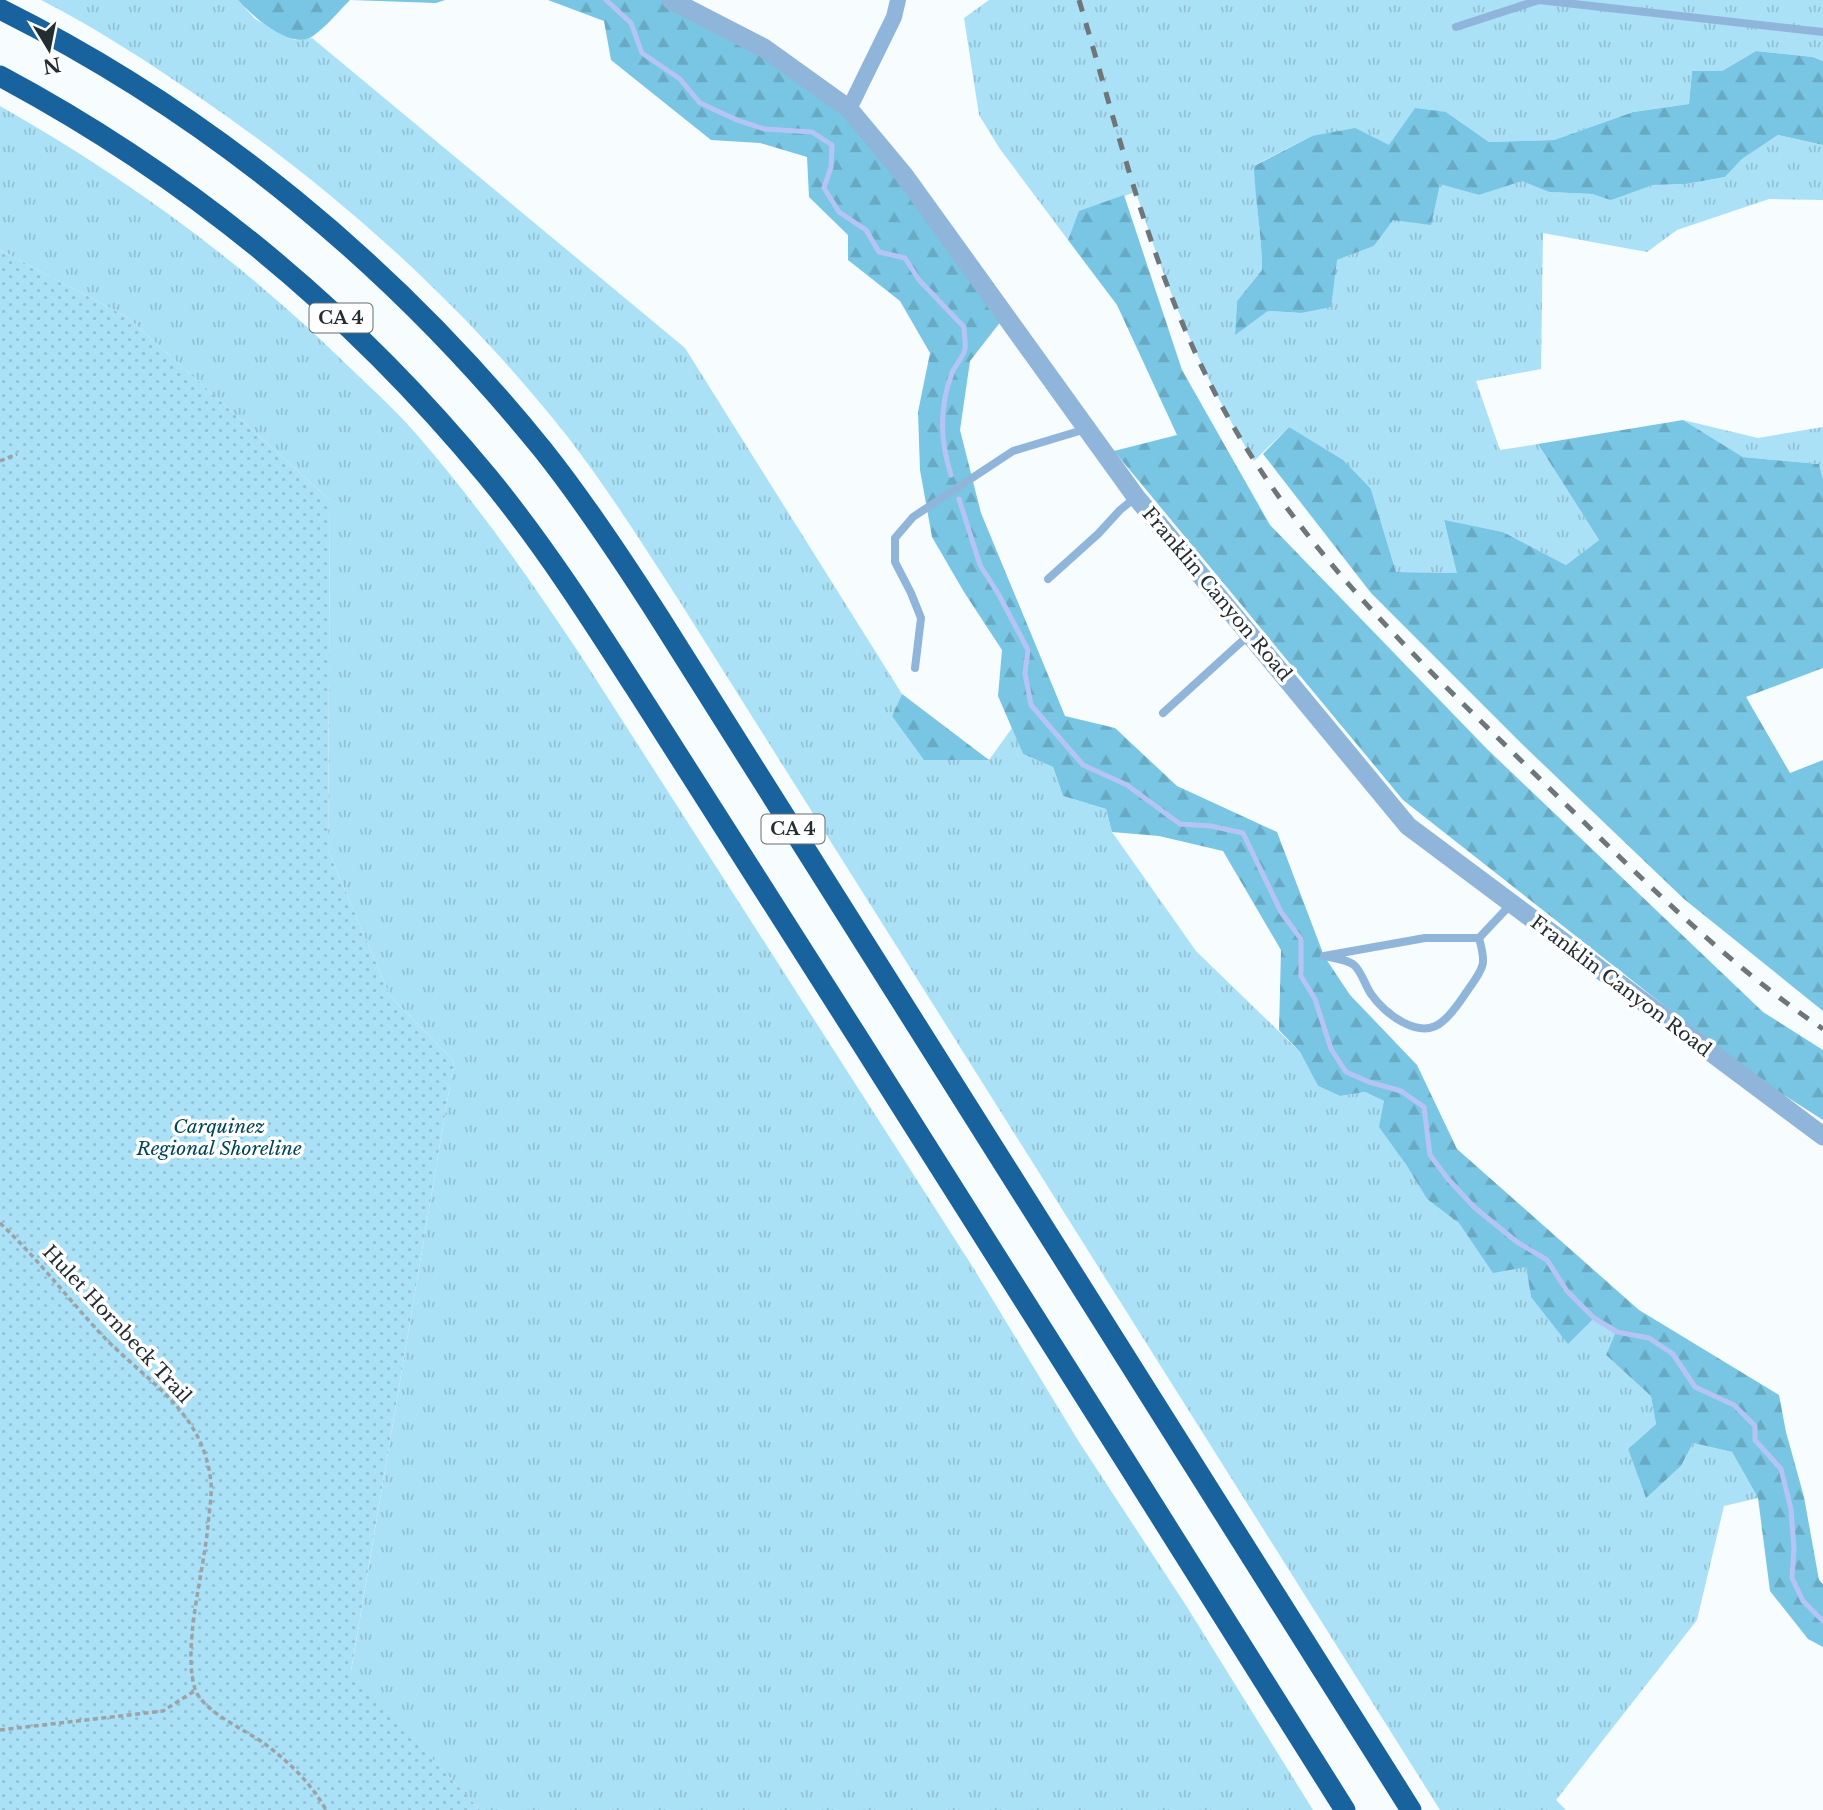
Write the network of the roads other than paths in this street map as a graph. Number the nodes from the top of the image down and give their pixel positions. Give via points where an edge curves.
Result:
1 (671, 0) edge
2 (898, 0) edge
3 (0, 9) edge
4 (1456, 27) dead end
5 (1823, 32) edge
6 (0, 76) edge
7 (849, 109) junction
8 (1086, 429) junction
9 (1136, 497) junction
10 (1048, 579) dead end
11 (1250, 634) junction
12 (915, 668) dead end
13 (1163, 713) dead end
14 (1512, 903) junction
15 (1479, 938) junction
16 (1823, 1136) edge
17 (1345, 1810) edge
18 (1411, 1810) edge

1 - 7 street, Franklin Canyon Road via 764,48
2 - 7 street
3 - 18 highway, CA 4 via 156,98 319,219 410,302 545,453 661,620
4 - 5 lane via 1539,0
6 - 17 highway, CA 4 via 125,149 264,250 382,358 514,510 729,834
7 - 8 street, Franklin Canyon Road via 904,175
8 - 9 street, Franklin Canyon Road
8 - 12 lane via 1013,451 913,517 895,538 895,562 920,618
9 - 10 lane
9 - 11 street, Franklin Canyon Road
11 - 13 lane
11 - 14 street, Franklin Canyon Road via 1408,826
14 - 15 lane
14 - 16 street, Franklin Canyon Road
15 - 15 lane via 1425,939 1324,956 1355,966 1372,996 1392,1016 1405,1024 1428,1027 1443,1022 1482,970

